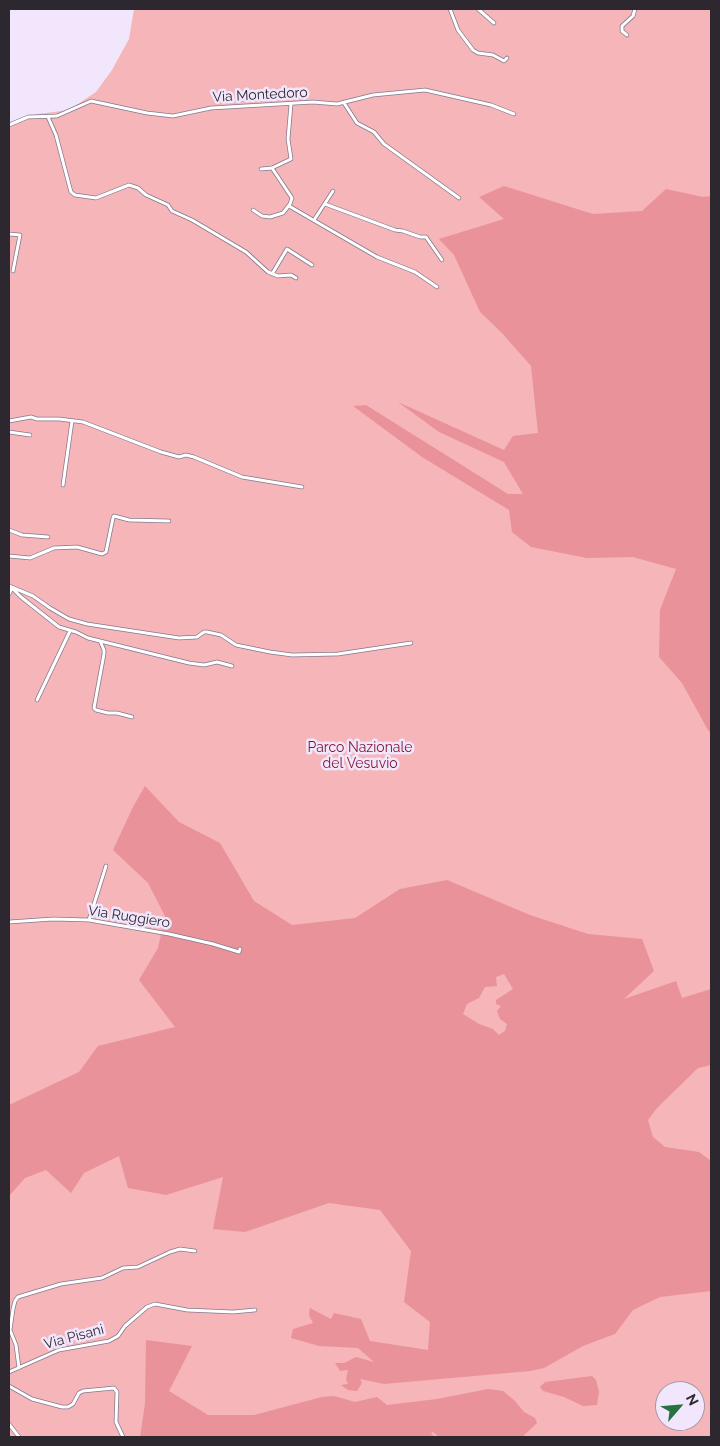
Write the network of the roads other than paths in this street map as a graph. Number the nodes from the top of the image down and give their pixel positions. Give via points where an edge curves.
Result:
1 (450, 9) edge
2 (478, 9) edge
3 (635, 9) edge
4 (494, 23) dead end
5 (627, 35) dead end
6 (507, 58) dead end
7 (344, 103) junction
8 (291, 104) junction
9 (514, 114) dead end
10 (48, 117) junction
11 (9, 124) edge
12 (272, 168) junction
13 (261, 169) dead end
14 (333, 191) dead end
15 (459, 198) dead end
16 (325, 204) junction
17 (289, 206) junction
18 (253, 210) dead end
19 (314, 220) junction
20 (9, 234) edge
21 (442, 260) dead end
22 (312, 265) dead end
23 (12, 271) dead end
24 (272, 274) junction
25 (296, 278) dead end
26 (438, 287) dead end
27 (9, 421) edge
28 (72, 421) junction
29 (9, 432) edge
30 (30, 435) dead end
31 (63, 485) dead end
32 (302, 487) dead end
33 (169, 521) dead end
34 (9, 530) edge
35 (48, 537) dead end
36 (9, 556) edge
37 (11, 587) edge
38 (9, 594) edge
39 (70, 631) junction
40 (100, 641) junction
41 (411, 643) dead end
42 (232, 666) dead end
43 (37, 700) dead end
44 (132, 717) dead end
45 (106, 866) dead end
46 (89, 920) junction
47 (9, 922) edge
48 (240, 949) dead end
49 (195, 1251) dead end
50 (255, 1310) dead end
51 (19, 1368) junction
52 (9, 1372) edge
53 (9, 1386) edge
54 (9, 1424) edge
55 (19, 1437) edge
56 (123, 1437) edge

1 - 6 street via 458,30 473,50 504,61
2 - 4 street
3 - 5 street via 633,16 622,26
7 - 8 street, Via Montedoro
7 - 9 street, Via Montedoro via 373,95 425,90 491,105
7 - 15 street via 358,123
8 - 10 street, Via Montedoro via 211,108 174,116 91,101 66,113
8 - 12 street via 288,139 291,159
10 - 11 street, Via Montedoro via 28,117
10 - 24 street via 71,192 75,195 96,198 129,185 138,188 246,252
12 - 13 street
12 - 17 street via 292,198
14 - 16 street
16 - 19 street
16 - 21 street via 395,230 426,237
17 - 18 street via 280,214 270,216 262,216
17 - 19 street
19 - 26 street
20 - 23 street via 20,235
22 - 24 street via 287,249
24 - 25 street via 291,274
27 - 28 street via 31,416
28 - 31 street
28 - 32 street via 95,426 160,452 194,457 242,477
29 - 30 street
33 - 36 street via 129,520 114,516 106,552 102,554 76,547 54,548 30,558
34 - 35 street via 22,535
37 - 38 street
37 - 39 street via 50,621
37 - 41 street via 33,596 69,619 87,624 179,638 197,637 207,632 221,635 236,644 270,652 338,654
39 - 40 street
39 - 43 street
40 - 42 street via 204,665 217,662
40 - 44 street via 104,654 94,708
45 - 46 street
46 - 47 street, Via Ruggiero
46 - 48 street, Via Ruggiero via 169,934 239,952
49 - 51 street via 180,1249 102,1278 61,1284 18,1297 12,1309 10,1330
50 - 51 street, Via Pisani via 187,1310 155,1304 147,1307 109,1341 59,1350
51 - 52 street, Via Pisani
53 - 56 street via 32,1399 62,1407 73,1404 83,1391 114,1388 117,1392 116,1422
54 - 55 street

